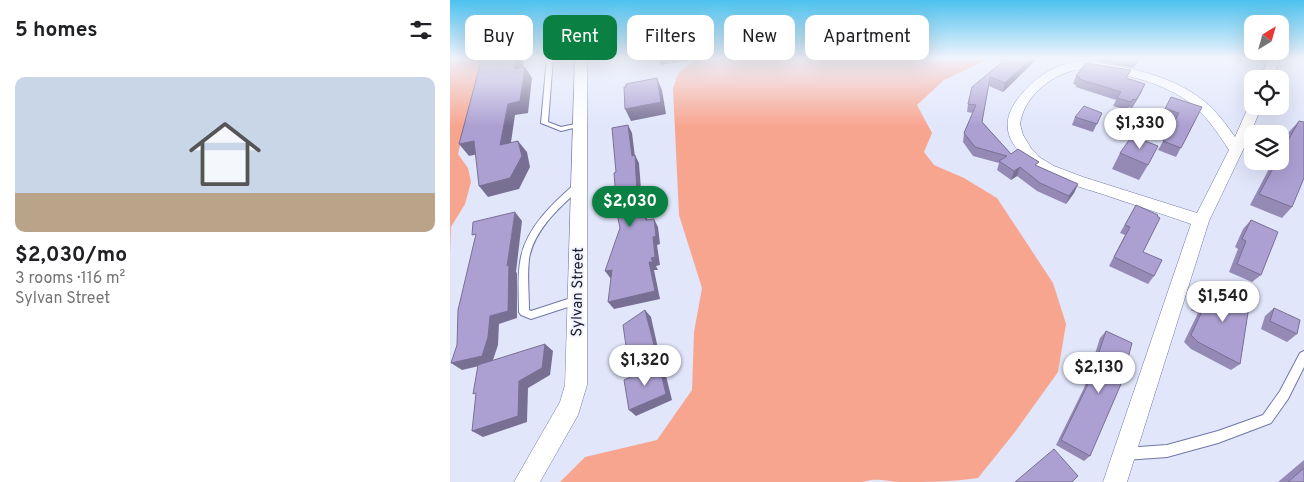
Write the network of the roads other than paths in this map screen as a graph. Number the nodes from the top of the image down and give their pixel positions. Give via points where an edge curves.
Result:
1 (548, 80) edge
2 (581, 80) edge
3 (1042, 80) edge
4 (1148, 80) edge
5 (1251, 115) edge
6 (580, 125) junction
7 (1236, 150) junction
8 (579, 185) junction
9 (1201, 221) junction
10 (577, 300) junction
11 (1304, 356) edge
12 (1124, 454) junction
13 (526, 482) edge
14 (1115, 482) edge

1 - 6 lane via 544,123 561,129
2 - 6 street, Sylvan Street
3 - 9 street via 1014,119 1016,138 1035,160 1070,178
4 - 7 street via 1198,102 1219,124
5 - 7 street
6 - 8 street, Sylvan Street
7 - 9 street
8 - 10 street, Sylvan Street
8 - 10 lane via 559,202 530,240 525,256 524,312 531,315
9 - 12 street
10 - 13 street, Sylvan Street via 576,385 570,407
11 - 12 lane via 1284,395 1267,419 1167,452
12 - 14 street

